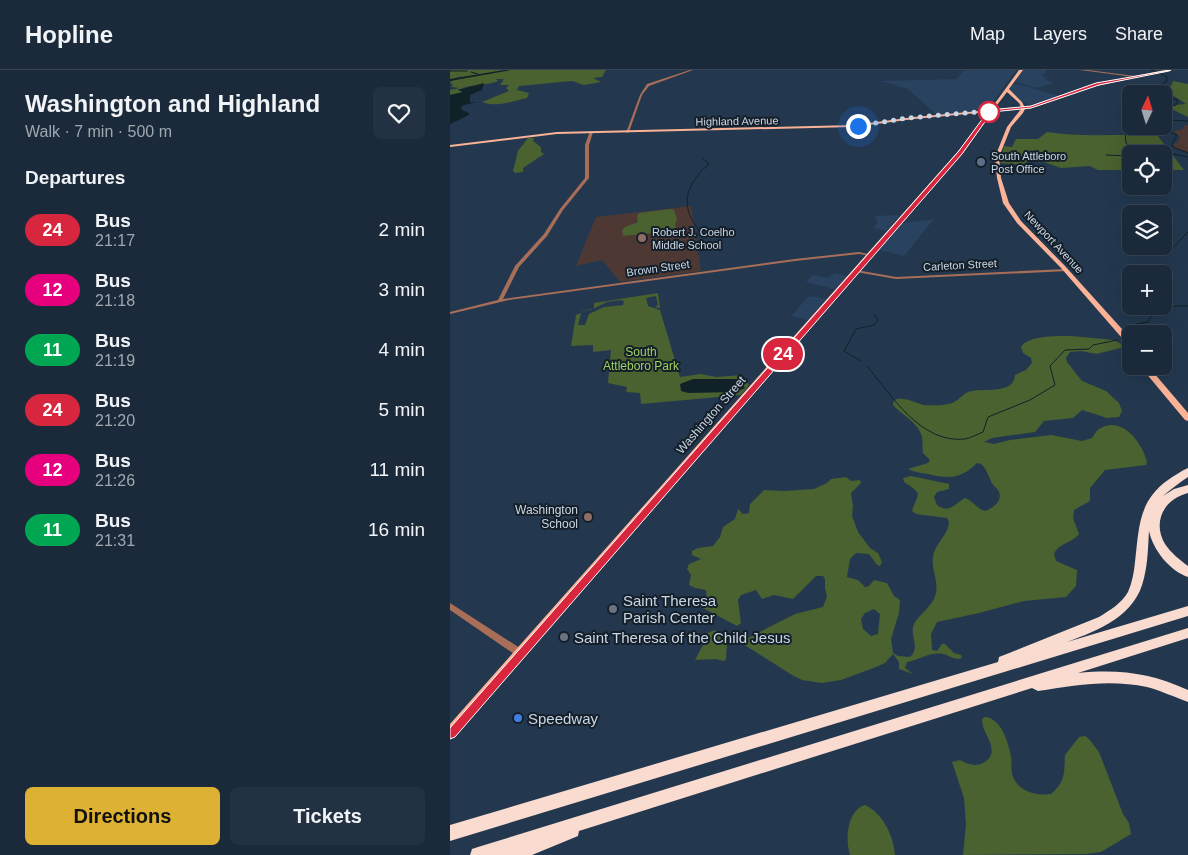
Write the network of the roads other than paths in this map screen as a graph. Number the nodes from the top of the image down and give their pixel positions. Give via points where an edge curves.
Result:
1 (692, 70) edge
2 (1019, 70) edge
3 (1081, 70) edge
4 (1170, 70) edge
5 (1134, 76) junction
6 (1005, 90) junction
7 (1015, 98) joint
8 (1023, 108) junction
9 (990, 111) junction
10 (591, 132) junction
11 (627, 132) junction
12 (450, 146) edge
13 (871, 254) junction
14 (1066, 270) junction
15 (856, 271) junction
16 (500, 301) junction
17 (1097, 306) junction
18 (450, 312) edge
19 (1122, 333) edge
20 (1122, 339) edge
21 (1152, 375) edge
22 (1158, 375) edge
23 (1188, 411) edge
24 (1188, 418) edge
25 (1188, 472) edge
26 (1188, 489) edge
27 (1188, 572) edge
28 (450, 606) edge
29 (1188, 611) edge
30 (1188, 633) edge
31 (520, 653) junction
32 (971, 676) junction
33 (1007, 689) junction
34 (1188, 696) edge
35 (450, 733) edge
36 (602, 815) junction
37 (450, 833) edge
38 (478, 855) edge
39 (513, 855) edge

1 - 11 street via 647,86
2 - 6 main road, Washington Street
3 - 5 street
4 - 5 main road
5 - 8 main road
6 - 7 main road
6 - 9 main road, Washington Street
7 - 8 main road
8 - 9 main road, Highland Avenue
8 - 14 main road, Newport Avenue via 1010,124 998,151 996,163 1001,187 1016,218
9 - 11 main road, Highland Avenue via 835,128
9 - 13 main road, Washington Street via 963,149
10 - 11 main road, Highland Avenue
10 - 12 main road, Highland Avenue via 535,135
10 - 16 street via 587,145 587,178 544,237 515,269
13 - 15 main road, Washington Street
13 - 16 street, Brown Street via 813,257
14 - 15 street, Carleton Street via 896,278
14 - 17 main road, Newport Avenue
15 - 31 main road, Washington Street
16 - 18 street, Brown Street
17 - 19 main road, Newport Avenue
17 - 20 main road, Newport Avenue
21 - 24 main road
22 - 23 main road
25 - 32 highway via 1164,489 1151,506 1136,586 1124,606 1103,620
26 - 27 highway via 1174,492 1164,500 1157,510 1154,528 1163,550
28 - 31 street
29 - 32 highway
30 - 33 highway
31 - 35 main road, Washington Street
32 - 37 highway
33 - 34 highway via 1112,676 1150,681
33 - 36 highway
36 - 38 highway
36 - 39 highway

